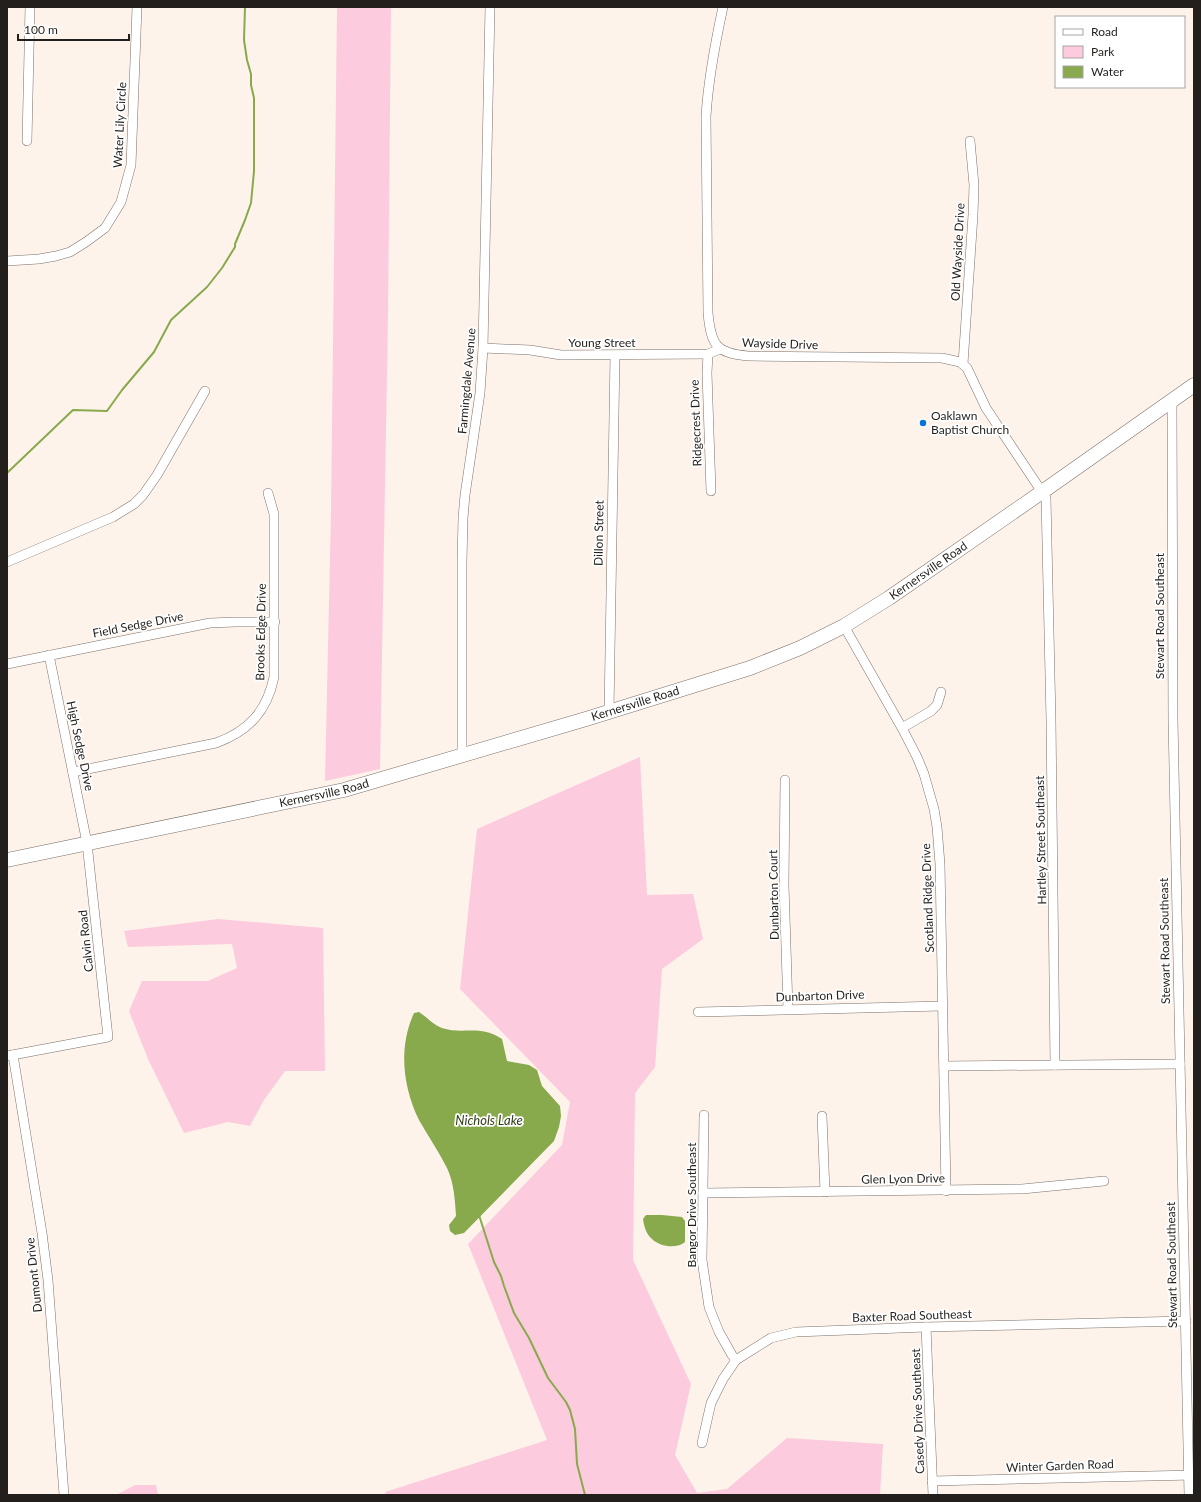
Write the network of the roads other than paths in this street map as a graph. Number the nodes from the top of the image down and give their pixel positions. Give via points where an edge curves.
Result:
1 (30, 7) edge
2 (137, 7) edge
3 (490, 7) edge
4 (723, 7) edge
5 (27, 141) dead end
6 (970, 141) dead end
7 (7, 260) edge
8 (483, 348) junction
9 (720, 349) junction
10 (708, 354) junction
11 (615, 355) junction
12 (963, 364) junction
13 (1194, 385) edge
14 (205, 391) dead end
15 (1172, 401) junction
16 (711, 491) dead end
17 (1042, 492) junction
18 (268, 493) dead end
19 (7, 562) edge
20 (275, 622) junction
21 (844, 626) junction
22 (49, 655) junction
23 (7, 664) edge
24 (941, 692) dead end
25 (609, 712) junction
26 (902, 728) junction
27 (462, 755) junction
28 (73, 772) junction
29 (785, 780) dead end
30 (87, 843) junction
31 (7, 860) edge
32 (942, 1006) junction
33 (788, 1009) junction
34 (698, 1012) dead end
35 (10, 1056) edge
36 (1180, 1064) junction
37 (1055, 1065) junction
38 (944, 1066) junction
39 (704, 1115) dead end
40 (822, 1116) dead end
41 (1104, 1182) dead end
42 (946, 1191) junction
43 (825, 1192) junction
44 (703, 1193) junction
45 (1186, 1321) junction
46 (926, 1326) junction
47 (736, 1360) junction
48 (702, 1443) dead end
49 (1191, 1475) edge
50 (932, 1481) junction
51 (64, 1495) edge
52 (933, 1495) edge
53 (1189, 1495) edge

1 - 5 street
2 - 7 street, Water Lily Circle via 131,165 121,202 105,228 70,252 39,259
3 - 8 street, Farmingdale Avenue
4 - 9 street via 707,93 706,135 708,313 711,333
6 - 12 street, Old Wayside Drive via 974,185
8 - 11 street, Young Street via 530,350 561,356
8 - 27 street, Farmingdale Avenue via 480,393 465,495 462,561
9 - 10 street, Young Street
9 - 12 street, Wayside Drive via 748,356 942,358
10 - 11 street, Young Street
10 - 16 street, Ridgecrest Drive
11 - 25 street, Dillon Street
12 - 17 street via 970,373 986,408
13 - 15 main road, Kernersville Road
14 - 19 street via 157,475 134,504 113,517
15 - 17 main road, Kernersville Road
15 - 36 street, Stewart Road Southeast via 1173,720
17 - 21 main road, Kernersville Road
17 - 37 street, Hartley Street Southeast via 1046,498
18 - 20 street, Brooks Edge Drive via 274,514
20 - 22 street, Field Sedge Drive via 210,623
20 - 28 street, Brooks Edge Drive via 274,677 271,689 261,711 247,727 216,743
21 - 25 main road, Kernersville Road via 800,648 750,668
21 - 26 street, Scotland Ridge Drive
22 - 23 street, Field Sedge Drive
22 - 28 street, High Sedge Drive
24 - 26 street via 937,705 931,711
25 - 27 main road, Kernersville Road
26 - 32 street, Scotland Ridge Drive via 924,774 937,827
27 - 30 main road, Kernersville Road via 344,790
28 - 30 street, High Sedge Drive
29 - 33 street, Dunbarton Court via 784,885
30 - 31 main road, Kernersville Road
30 - 35 street, Calvin Road via 108,1037
32 - 33 street, Dunbarton Drive
32 - 38 street, Scotland Ridge Drive
33 - 34 street, Dunbarton Drive
35 - 51 street, Dumont Drive via 41,1225 47,1272
36 - 37 street
36 - 45 street, Stewart Road Southeast
37 - 38 street
38 - 42 street, Scotland Ridge Drive
39 - 44 street, Bangor Drive Southeast
40 - 43 street
41 - 42 street, Glen Lyon Drive
42 - 43 street, Glen Lyon Drive
43 - 44 street, Glen Lyon Drive
44 - 47 street, Bangor Drive Southeast via 702,1260 709,1307 719,1332
45 - 46 street, Baxter Road Southeast
45 - 49 street, Stewart Road Southeast
46 - 47 street, Baxter Road Southeast via 796,1332 771,1338
46 - 50 street, Casedy Drive Southeast
47 - 48 street, Baxter Road Southeast via 711,1403
49 - 50 street, Winter Garden Road
49 - 53 street, Stewart Road Southeast
50 - 52 street, Casedy Drive Southeast

